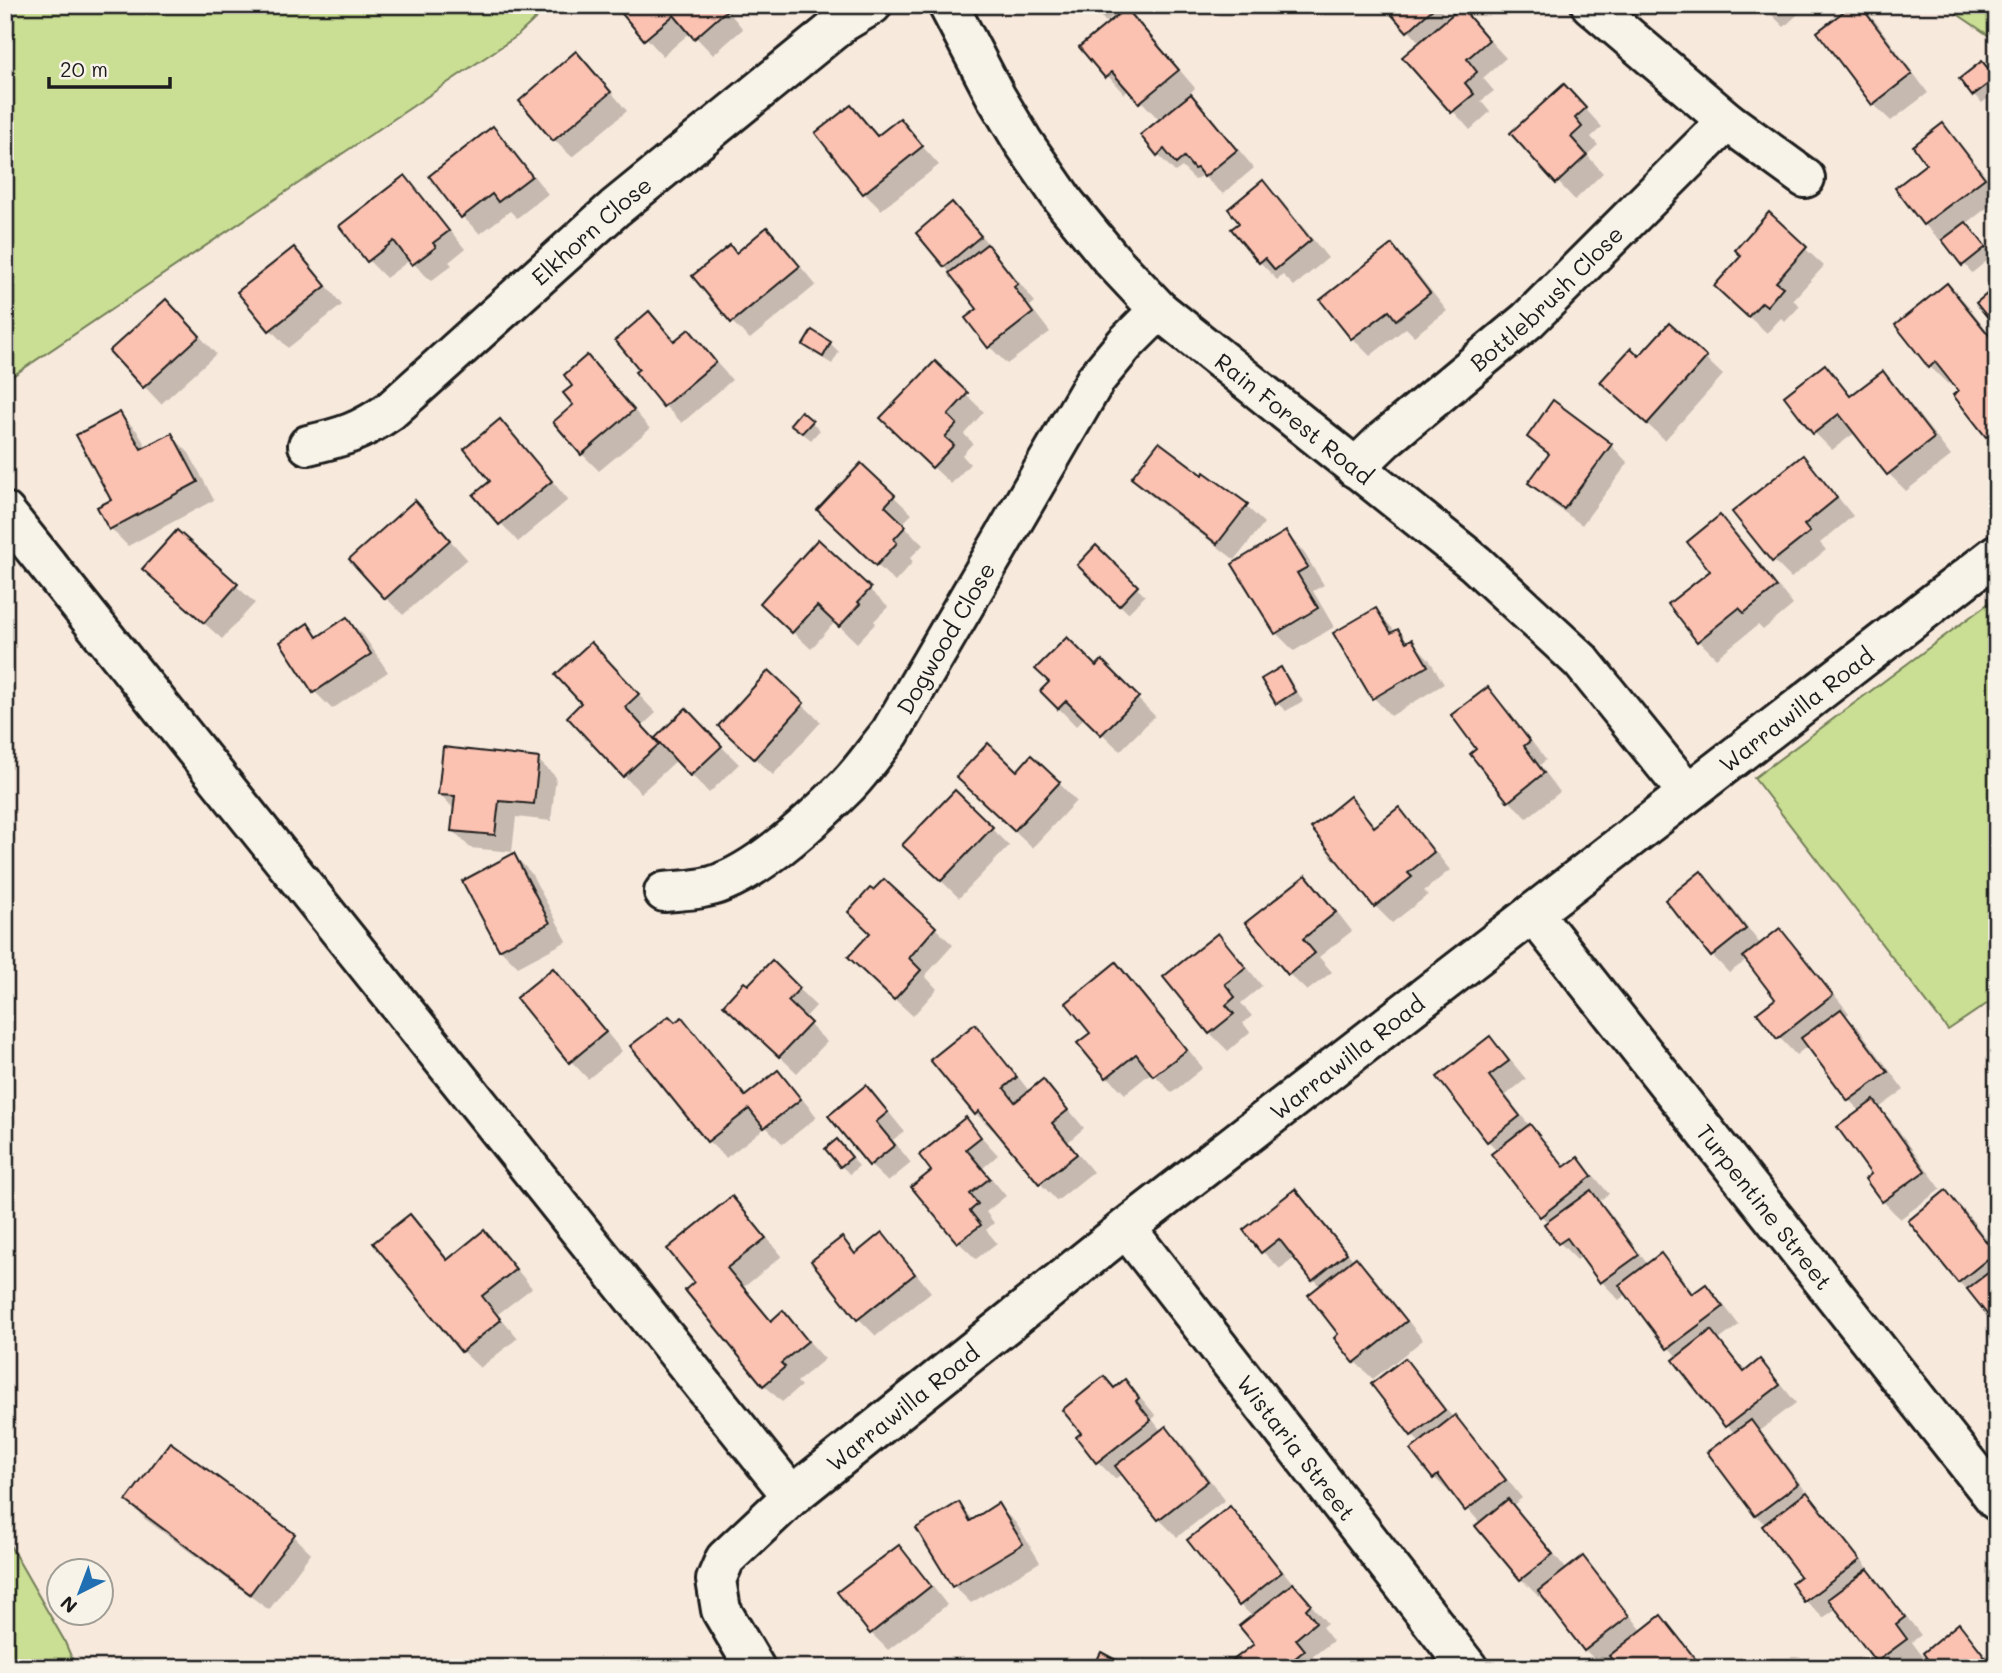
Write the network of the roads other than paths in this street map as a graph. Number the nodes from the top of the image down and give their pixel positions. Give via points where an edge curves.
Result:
1 (872, 5) edge
2 (948, 5) edge
3 (1591, 5) edge
4 (1727, 121) junction
5 (1805, 177) dead end
6 (1159, 310) junction
7 (308, 445) dead end
8 (1355, 468) junction
9 (5, 512) edge
10 (1997, 554) edge
11 (1687, 792) junction
12 (664, 892) dead end
13 (1533, 914) junction
14 (1125, 1228) junction
15 (792, 1496) junction
16 (1997, 1501) edge
17 (755, 1668) edge
18 (1468, 1668) edge

1 - 7 street, Elkhorn Close via 842,23 615,208 390,411 348,436
2 - 6 street, Rain Forest Road via 1023,142 1111,260
3 - 4 street
4 - 5 street
4 - 8 street, Bottlebrush Close via 1528,320
6 - 8 street, Rain Forest Road
6 - 12 street, Dogwood Close via 1096,379 890,733 847,786 760,862 722,883
8 - 11 street, Rain Forest Road via 1475,563 1581,661
9 - 15 street
10 - 11 street, Warrawilla Road
11 - 13 street, Warrawilla Road
13 - 14 street, Warrawilla Road
13 - 16 street, Turpentine Street
14 - 15 street, Warrawilla Road
14 - 18 street, Wistaria Street
15 - 17 street, Warrawilla Road via 725,1559 716,1580 721,1610

